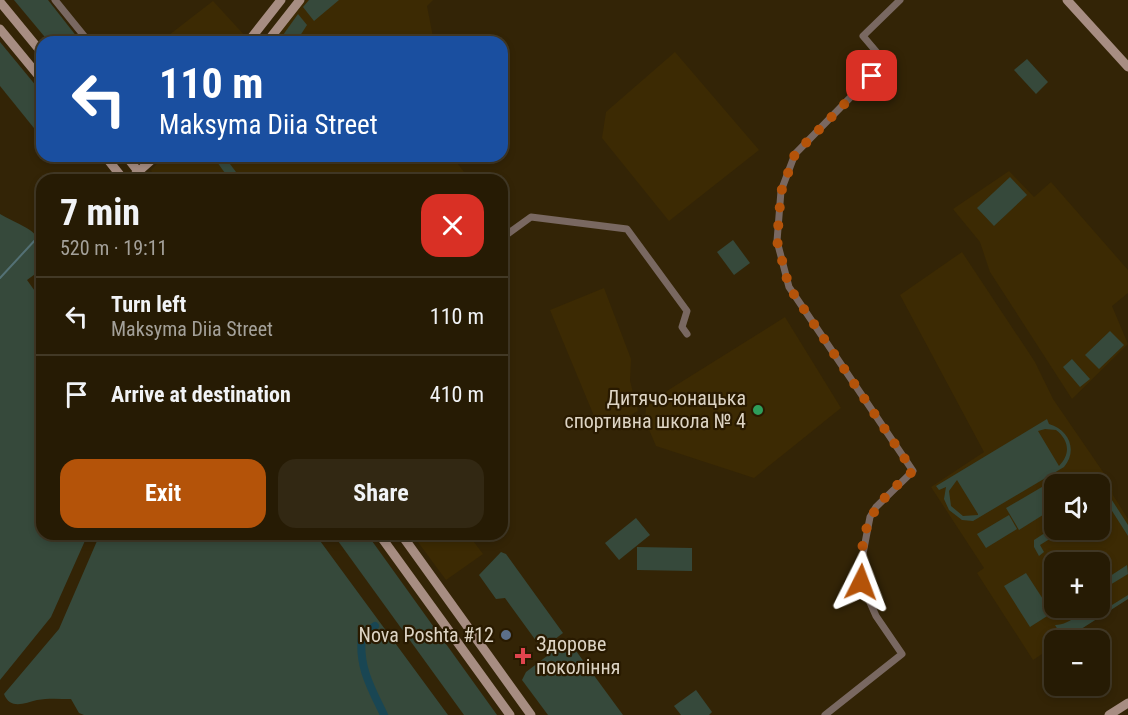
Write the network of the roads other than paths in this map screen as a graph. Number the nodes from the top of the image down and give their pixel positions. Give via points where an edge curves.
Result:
1 (55, 0) edge
2 (281, 0) edge
3 (300, 0) edge
4 (900, 0) edge
5 (1067, 0) edge
6 (0, 2) edge
7 (0, 29) edge
8 (84, 36) edge
9 (253, 36) edge
10 (272, 36) edge
11 (36, 46) edge
12 (1128, 67) edge
13 (36, 73) edge
14 (110, 162) edge
15 (124, 162) edge
16 (132, 162) edge
17 (149, 162) edge
18 (116, 170) junction
19 (138, 172) junction
20 (119, 174) edge
21 (136, 174) edge
22 (508, 234) edge
23 (687, 334) dead end
24 (384, 540) edge
25 (405, 540) edge
26 (1128, 703) edge
27 (510, 715) edge
28 (531, 715) edge
29 (825, 715) edge
30 (1109, 715) edge

1 - 8 street
2 - 9 main road
3 - 10 main road
4 - 29 street via 863,36 885,62 795,154 781,192 777,241 789,287 913,471 870,517 861,564 861,582 876,616 902,654
5 - 12 main road
6 - 11 main road
7 - 13 main road
14 - 18 main road
15 - 18 main road
16 - 19 main road
17 - 19 main road
18 - 20 main road
19 - 21 main road
22 - 23 street via 531,217 627,229 687,311 682,327
24 - 27 main road
25 - 28 main road
26 - 30 main road

